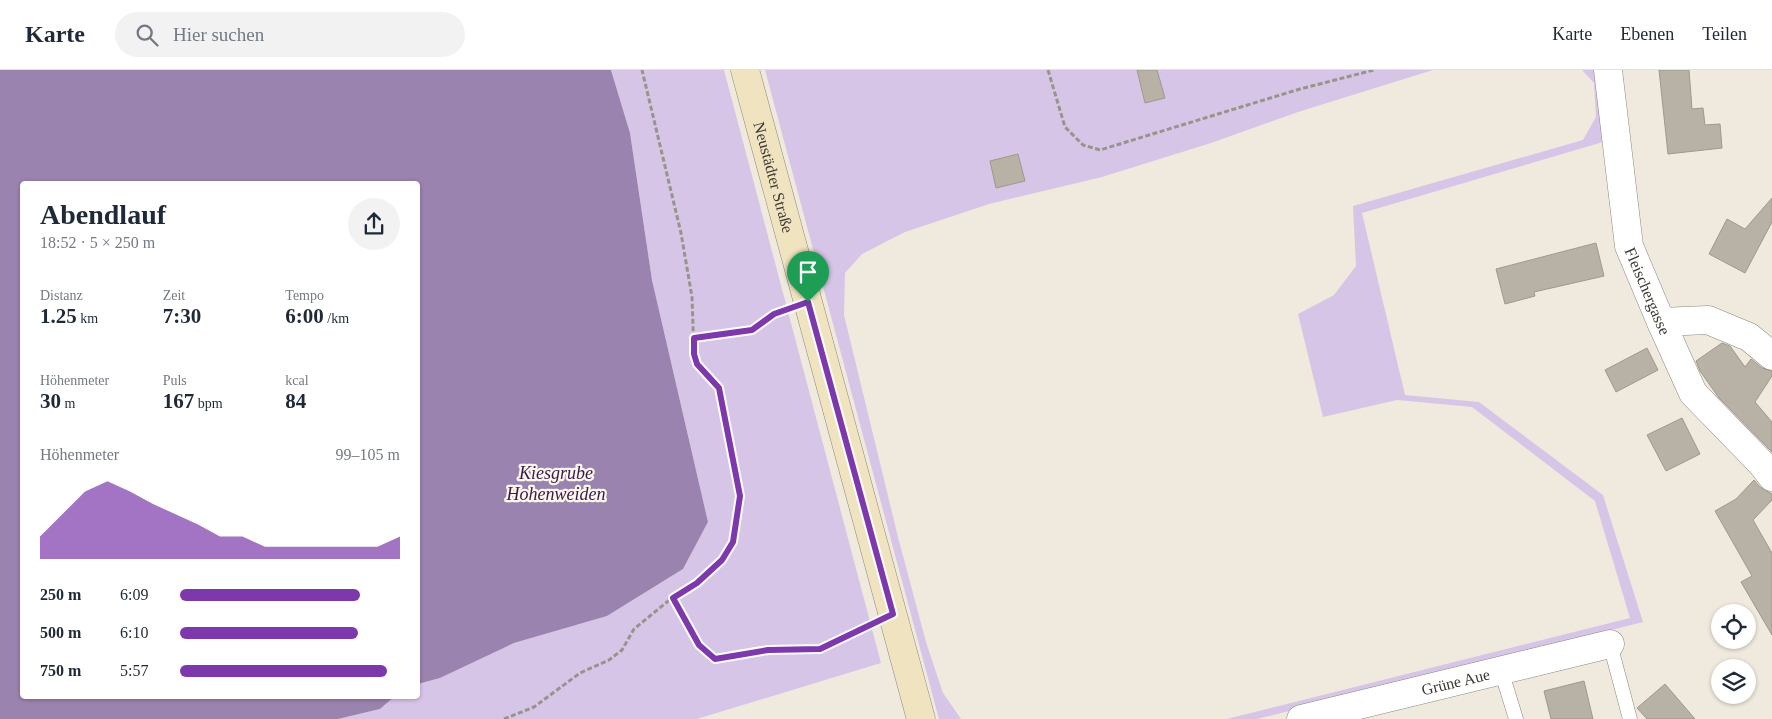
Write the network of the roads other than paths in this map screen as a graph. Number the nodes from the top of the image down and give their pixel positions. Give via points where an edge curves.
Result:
1 (745, 70) edge
2 (1608, 70) edge
3 (1661, 322) junction
4 (1772, 356) edge
5 (1772, 476) edge
6 (1610, 644) joint
7 (1501, 670) junction
8 (1306, 718) edge
9 (921, 719) edge
10 (1516, 719) edge
11 (1630, 719) edge

1 - 9 main road, Neustädter Straße
2 - 3 street, Fleischergasse via 1629,246
3 - 4 street via 1708,320 1749,337
3 - 5 street, Fleischergasse via 1693,393
6 - 7 street, Grüne Aue
6 - 11 lane
7 - 8 street, Grüne Aue
7 - 10 lane

